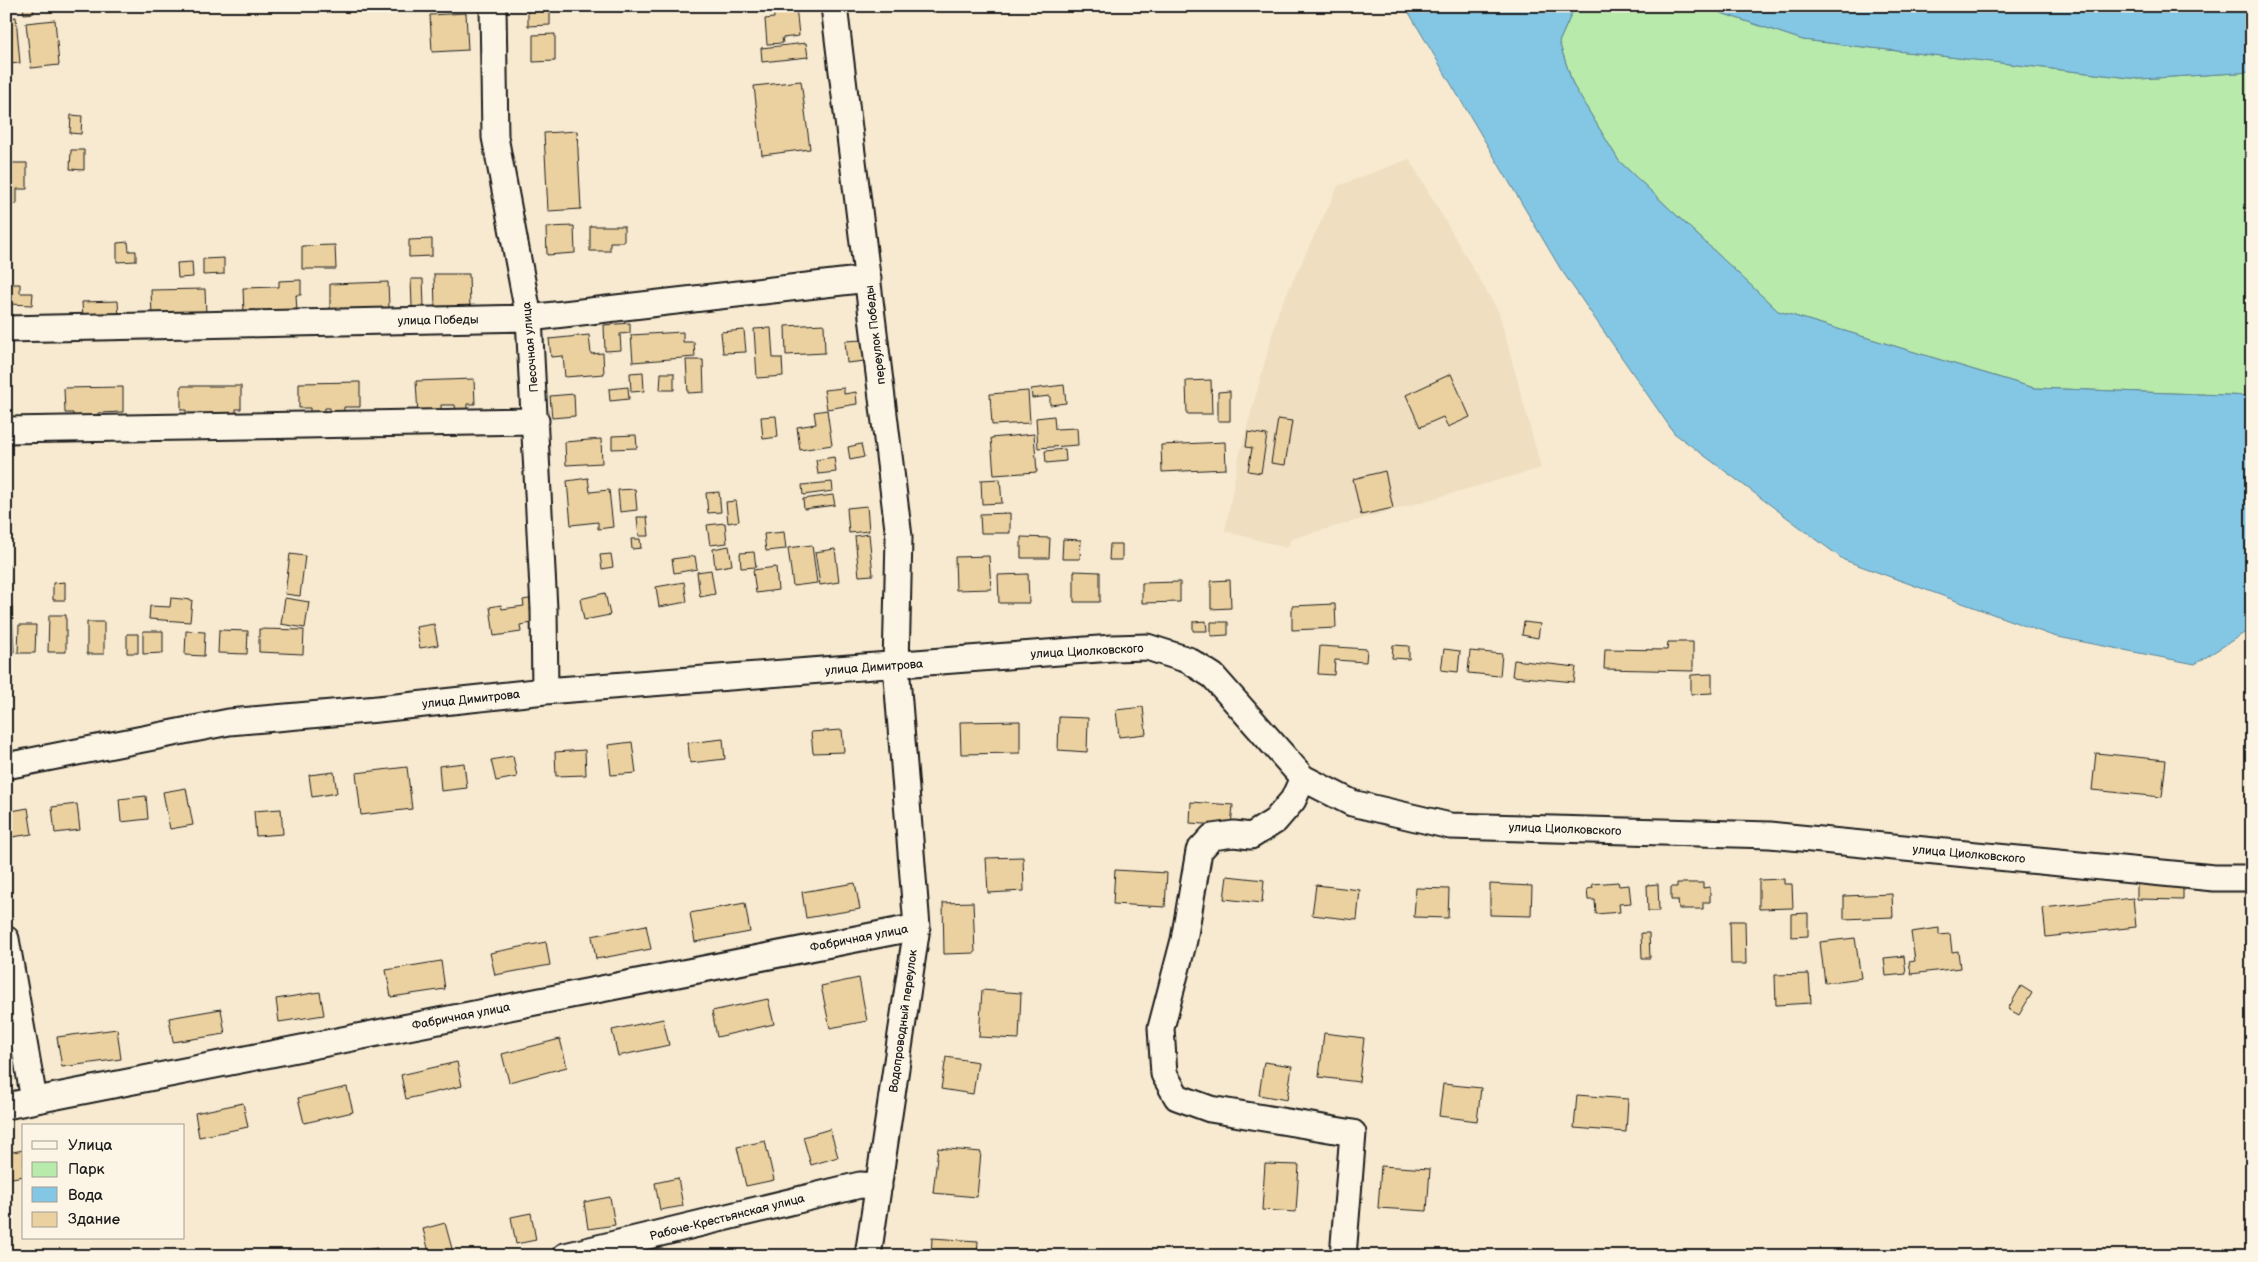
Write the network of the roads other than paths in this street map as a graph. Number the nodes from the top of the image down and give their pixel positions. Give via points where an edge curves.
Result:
1 (493, 6) edge
2 (834, 6) edge
3 (868, 279) junction
4 (529, 318) junction
5 (6, 329) edge
6 (536, 421) junction
7 (6, 430) edge
8 (939, 662) joint
9 (896, 665) junction
10 (545, 691) junction
11 (6, 766) edge
12 (1303, 778) junction
13 (2252, 878) edge
14 (917, 927) junction
15 (6, 939) edge
16 (34, 1100) junction
17 (6, 1106) edge
18 (869, 1186) junction
19 (565, 1256) edge
20 (868, 1256) edge
21 (1343, 1256) edge

1 - 4 street, Песочная улица via 495,137
2 - 3 street, переулок Победы
3 - 4 street, улица Победы
3 - 9 street, переулок Победы via 899,536
4 - 5 street, улица Победы
4 - 6 street, Песочная улица
6 - 7 street
6 - 10 street, Песочная улица
8 - 9 street, улица Димитрова
8 - 12 street, улица Циолковского via 1147,647 1188,660 1214,676
9 - 10 street, улица Димитрова
9 - 14 street, Водопроводный переулок
10 - 11 street, улица Димитрова via 229,722
12 - 13 street, улица Циолковского via 1352,803 1450,826 1770,835 2214,878
12 - 21 street via 1293,800 1275,821 1251,836 1212,837 1199,851 1184,940 1161,1028 1164,1074 1177,1097 1210,1109 1354,1133
14 - 16 street, Фабричная улица
14 - 18 street, Водопроводный переулок
15 - 16 street
16 - 17 street, Фабричная улица
18 - 19 street, Рабоче-Крестьянская улица
18 - 20 street, Водопроводный переулок

